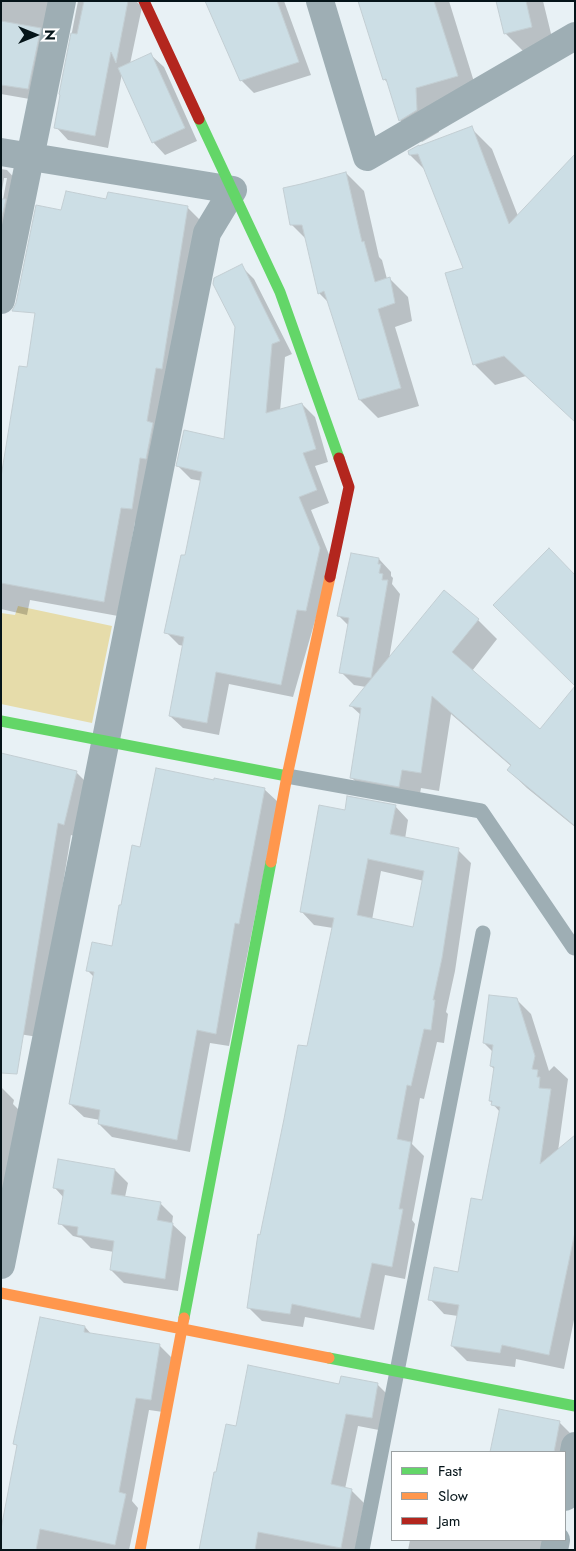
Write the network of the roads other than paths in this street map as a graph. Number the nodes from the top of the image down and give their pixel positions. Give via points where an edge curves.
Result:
1 (62, 1) edge
2 (144, 1) edge
3 (320, 1) edge
4 (575, 36) edge
5 (1, 152) edge
6 (30, 158) junction
7 (234, 190) junction
8 (1, 300) edge
9 (1, 721) edge
10 (105, 742) junction
11 (287, 776) junction
12 (483, 934) dead end
13 (574, 948) edge
14 (1, 1265) edge
15 (1, 1293) edge
16 (182, 1330) junction
17 (396, 1371) junction
18 (575, 1406) edge
19 (575, 1446) edge
20 (566, 1492) edge
21 (140, 1550) edge
22 (362, 1550) edge

1 - 6 street
2 - 7 street
3 - 4 street via 368,157
5 - 6 street
6 - 7 street
6 - 8 street
7 - 10 street via 207,233
7 - 11 street via 280,292 349,487
9 - 10 street
10 - 11 street
10 - 14 street
11 - 13 lane via 481,811
11 - 16 street
12 - 17 lane
15 - 16 street
16 - 17 street
16 - 21 street
17 - 18 street
17 - 22 lane
19 - 20 street

